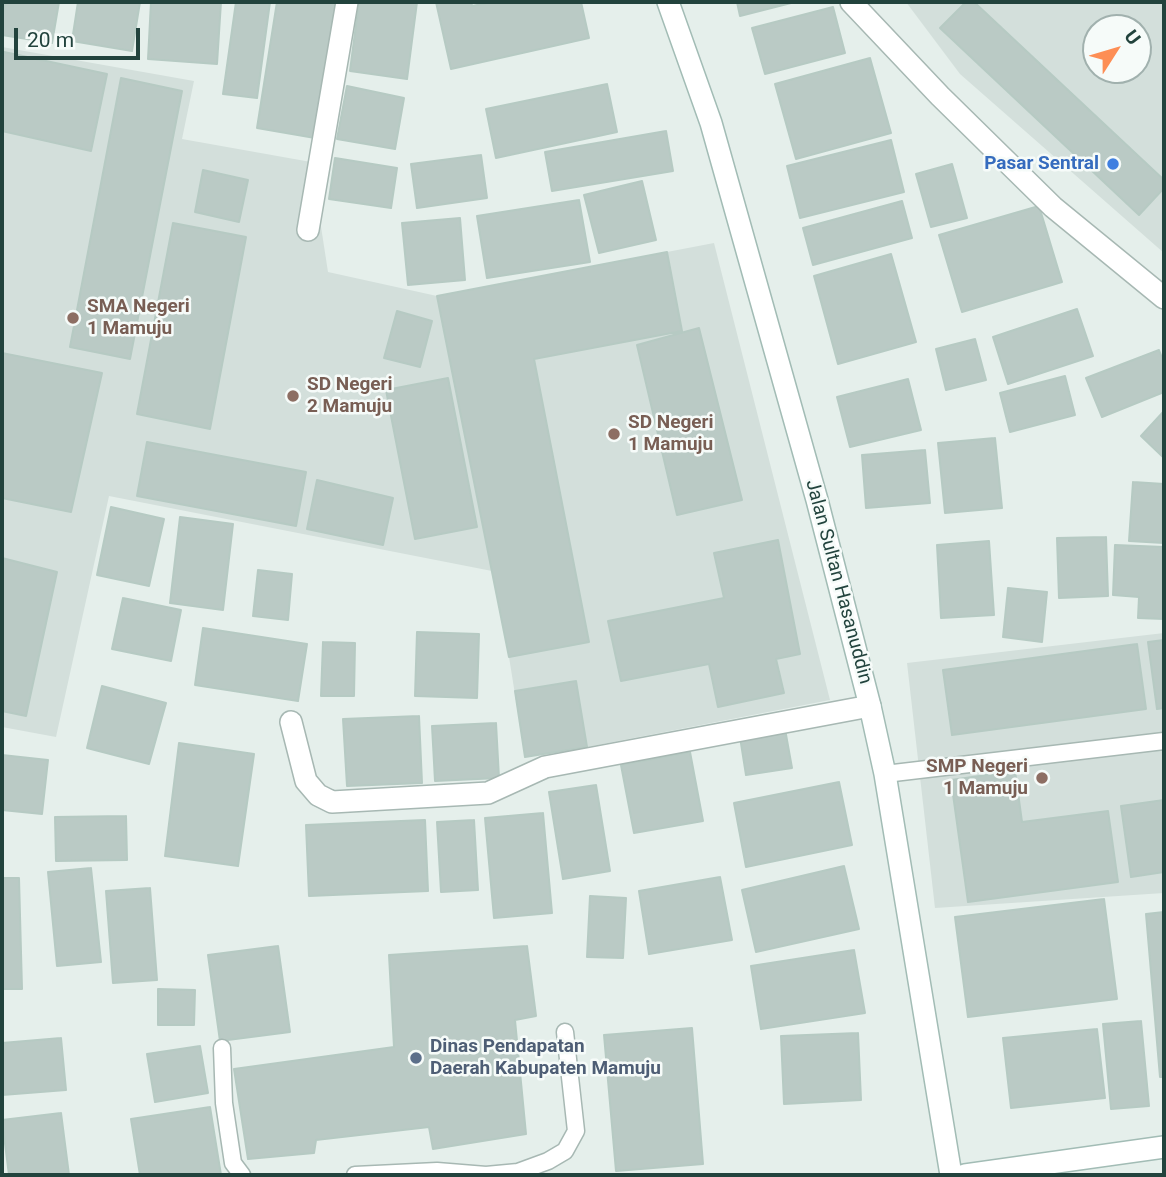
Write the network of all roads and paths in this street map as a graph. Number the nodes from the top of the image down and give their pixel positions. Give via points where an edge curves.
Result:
1 (347, 2) edge
2 (668, 2) edge
3 (850, 2) edge
4 (308, 230) dead end
5 (1164, 298) edge
6 (870, 706) junction
7 (291, 722) dead end
8 (1164, 741) edge
9 (885, 775) junction
10 (565, 1032) dead end
11 (222, 1048) dead end
12 (1164, 1147) edge
13 (242, 1175) edge
14 (355, 1175) edge
15 (951, 1175) edge
16 (965, 1175) edge

1 - 4 main road
2 - 6 main road, Jalan Sultan Hasanuddin via 711,123
3 - 5 main road via 1053,207
6 - 7 main road via 545,767 488,793 332,802 318,795 306,780
6 - 9 main road, Jalan Sultan Hasanuddin
8 - 9 lane
9 - 15 main road, Jalan Sultan Hasanuddin
10 - 14 lane via 576,1131 565,1151 517,1172
11 - 13 lane via 233,1163
12 - 16 main road

